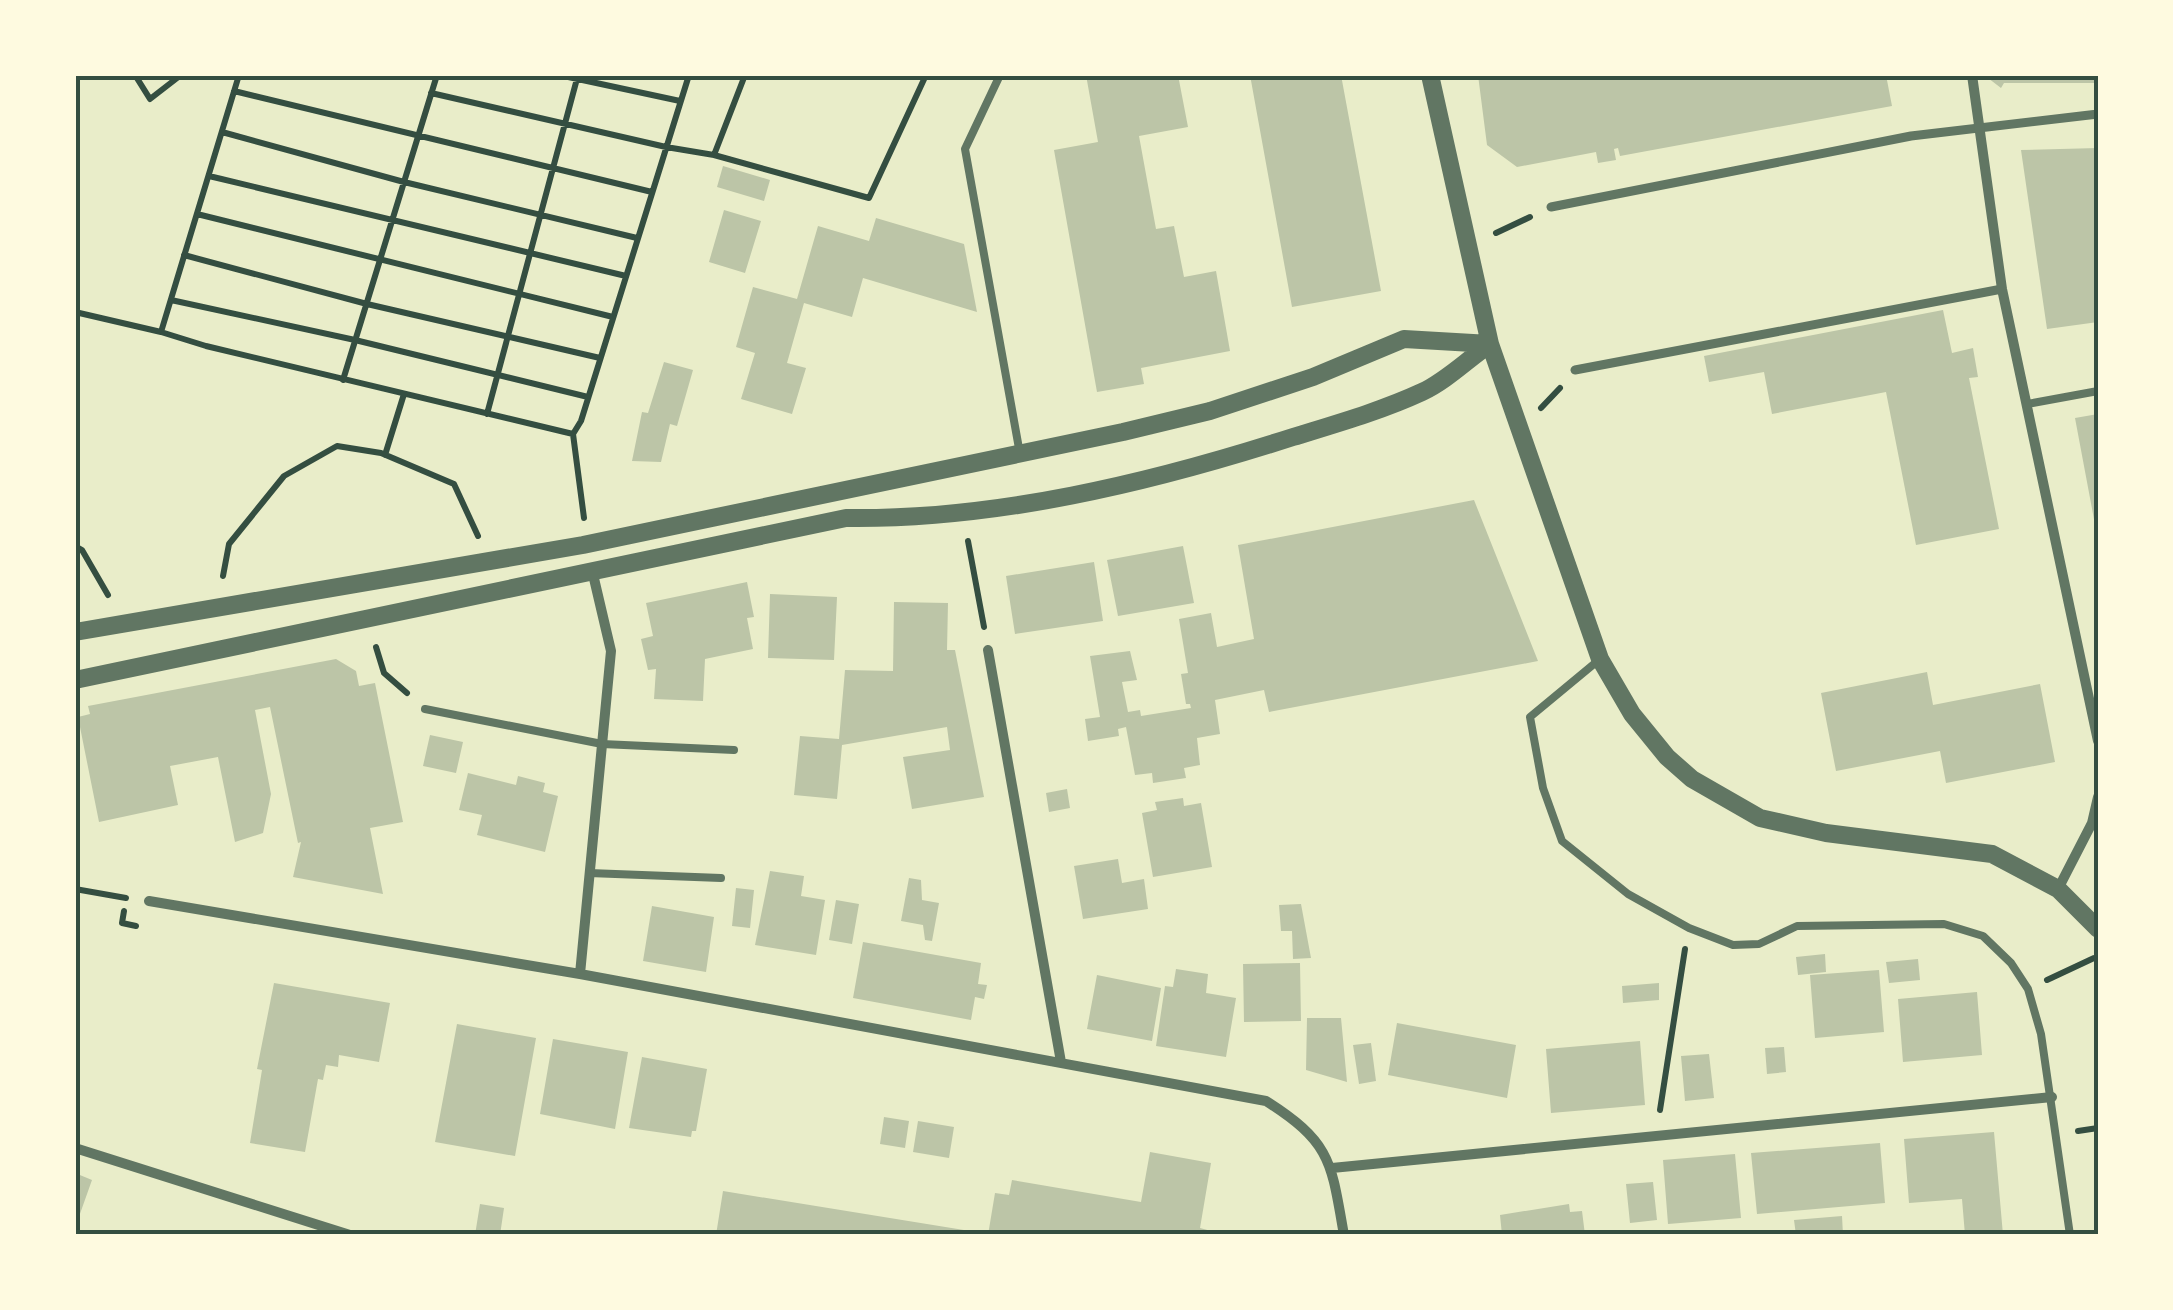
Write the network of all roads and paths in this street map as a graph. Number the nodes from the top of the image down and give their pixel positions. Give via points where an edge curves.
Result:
1 (135, 75) edge
2 (182, 75) edge
3 (239, 75) edge
4 (437, 75) edge
5 (559, 75) edge
6 (689, 75) edge
7 (745, 75) edge
8 (926, 75) edge
9 (1000, 75) edge
10 (1430, 75) edge
11 (1972, 75) edge
12 (578, 77) edge
13 (234, 92) junction
14 (431, 93) junction
15 (680, 101) junction
16 (2098, 114) edge
17 (566, 124) junction
18 (1978, 126) junction
19 (222, 132) junction
20 (418, 135) junction
21 (666, 147) junction
22 (714, 155) junction
23 (553, 170) junction
24 (209, 176) junction
25 (404, 182) junction
26 (652, 192) junction
27 (1551, 207) joint
28 (197, 214) junction
29 (541, 215) junction
30 (392, 220) junction
31 (638, 238) junction
32 (1468, 247) junction
33 (530, 254) junction
34 (184, 255) junction
35 (380, 260) junction
36 (626, 276) junction
37 (2002, 289) junction
38 (519, 294) junction
39 (171, 300) junction
40 (367, 304) junction
41 (75, 312) edge
42 (613, 317) junction
43 (161, 332) junction
44 (508, 336) junction
45 (355, 340) junction
46 (1490, 344) junction
47 (600, 358) junction
48 (1575, 370) joint
49 (497, 376) junction
50 (343, 380) junction
51 (2098, 391) edge
52 (404, 394) junction
53 (588, 398) junction
54 (2026, 404) junction
55 (487, 414) junction
56 (1520, 431) junction
57 (573, 434) junction
58 (1020, 454) junction
59 (386, 455) junction
60 (582, 500) dead end
61 (962, 510) junction
62 (75, 546) edge
63 (489, 560) junction
64 (592, 570) junction
65 (217, 607) junction
66 (368, 618) junction
67 (123, 622) junction
68 (75, 632) edge
69 (988, 650) joint
70 (1600, 659) junction
71 (75, 680) edge
72 (425, 709) joint
73 (2098, 741) edge
74 (602, 744) junction
75 (734, 750) dead end
76 (2098, 797) edge
77 (589, 873) junction
78 (721, 878) dead end
79 (2058, 889) junction
80 (149, 902) dead end
81 (1689, 928) junction
82 (2098, 930) edge
83 (2098, 956) edge
84 (580, 974) junction
85 (2028, 989) junction
86 (1060, 1062) junction
87 (2052, 1097) junction
88 (1655, 1136) junction
89 (75, 1148) edge
90 (1332, 1168) junction
91 (350, 1235) edge
92 (1344, 1235) edge
93 (2070, 1235) edge

1 - 2 path via 150,99
3 - 13 path
4 - 14 path
5 - 12 path
6 - 15 path
7 - 22 path
8 - 22 path via 869,198
9 - 58 lane via 965,149
10 - 32 street
11 - 18 street
12 - 15 path
12 - 17 path
13 - 19 path
13 - 20 path
14 - 17 path
14 - 20 path
15 - 21 path
16 - 18 street
17 - 21 path
17 - 23 path
18 - 27 street
18 - 37 street
19 - 24 path
19 - 25 path
20 - 23 path
20 - 25 path
21 - 22 path
21 - 26 path
23 - 26 path
23 - 29 path
24 - 28 path
24 - 30 path
25 - 29 path
25 - 30 path
26 - 31 path
27 - 32 path
28 - 34 path
28 - 35 path
29 - 31 path
29 - 33 path
30 - 33 path
30 - 35 path
31 - 36 path
32 - 46 street
33 - 36 path
33 - 38 path
34 - 39 path
34 - 40 path
35 - 38 path
35 - 40 path
36 - 42 path
37 - 48 street
37 - 54 street
38 - 42 path
38 - 44 path
39 - 43 path
39 - 45 path
40 - 44 path
40 - 45 path
41 - 43 path
42 - 47 path
43 - 50 path
44 - 47 path
44 - 49 path
45 - 49 path
45 - 50 path
46 - 56 street
46 - 58 street via 1404,340 1210,411
46 - 61 street via 1424,391 1222,460 1037,501
47 - 53 path
48 - 56 path
49 - 53 path
49 - 55 path
50 - 52 path
51 - 54 lane
52 - 55 path
52 - 59 path
53 - 57 path
54 - 73 street
55 - 57 path
56 - 70 street
57 - 60 path
58 - 63 street
59 - 63 path via 454,484
59 - 65 path via 336,446 284,476 229,544
61 - 64 street via 846,518
61 - 69 path
62 - 67 path
63 - 65 street
64 - 66 street
64 - 74 street via 611,651
65 - 67 street
66 - 71 street
66 - 72 path via 384,672
67 - 68 street
69 - 86 street
70 - 79 street via 1667,758 1744,811 1794,828 1992,854
70 - 81 lane via 1530,716 1543,788 1562,842 1628,894
72 - 74 lane
74 - 75 lane
74 - 77 street
76 - 79 street
77 - 78 lane
77 - 84 street
79 - 82 street
80 - 84 street
81 - 85 lane via 1733,945 1759,944 1797,926 1944,924 1983,936
81 - 88 path
83 - 85 path
84 - 86 street
85 - 87 lane
86 - 90 street via 1266,1101 1305,1126
87 - 88 street
87 - 93 lane
88 - 90 street
89 - 91 street
90 - 92 street

